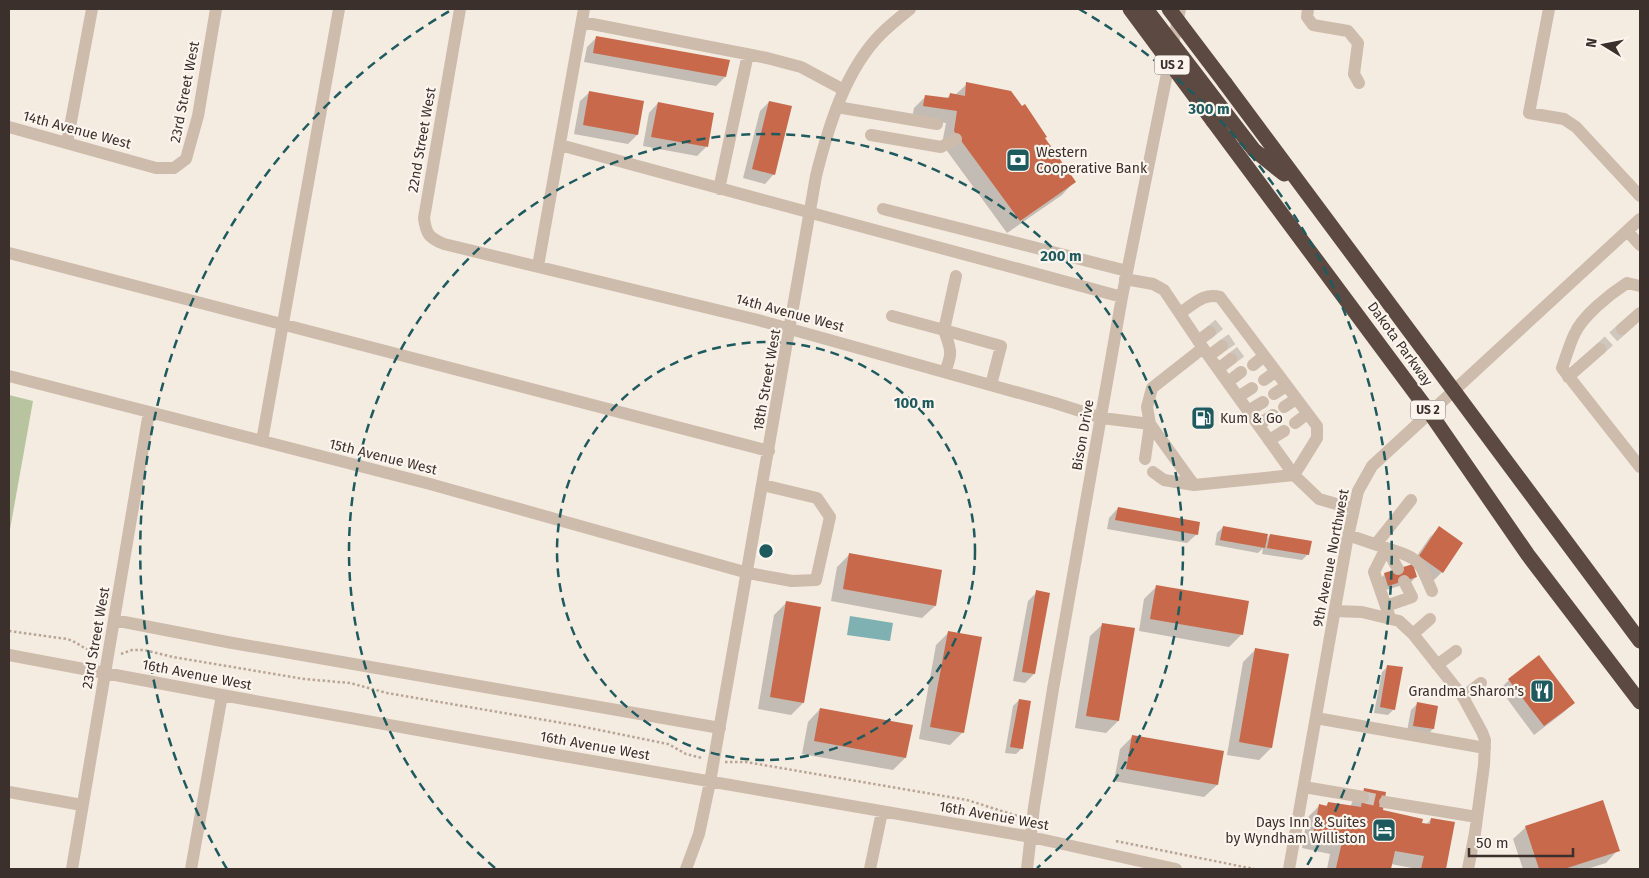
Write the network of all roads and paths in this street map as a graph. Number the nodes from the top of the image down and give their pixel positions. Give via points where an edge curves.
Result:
1 (92, 9) edge
2 (216, 9) edge
3 (339, 9) edge
4 (460, 9) edge
5 (910, 9) edge
6 (1130, 9) edge
7 (1146, 9) edge
8 (1169, 9) edge
9 (1180, 9) edge
10 (1308, 9) edge
11 (1549, 9) edge
12 (583, 15) edge
13 (1173, 44) junction
14 (748, 54) junction
15 (1359, 83) dead end
16 (844, 90) junction
17 (837, 107) junction
18 (1219, 116) junction
19 (937, 124) dead end
20 (9, 127) edge
21 (871, 135) dead end
22 (956, 139) dead end
23 (67, 142) junction
24 (560, 145) junction
25 (138, 162) joint
26 (1301, 188) junction
27 (720, 189) junction
28 (1640, 196) edge
29 (883, 209) dead end
30 (810, 214) junction
31 (1640, 219) edge
32 (1627, 231) junction
33 (1640, 245) edge
34 (467, 250) joint
35 (9, 253) edge
36 (538, 266) junction
37 (1126, 275) junction
38 (956, 276) dead end
39 (1640, 286) edge
40 (1122, 297) junction
41 (1180, 313) junction
42 (1640, 313) edge
43 (1232, 314) junction
44 (892, 316) dead end
45 (1222, 322) tunnel mouth
46 (283, 324) junction
47 (791, 329) junction
48 (1622, 329) tunnel mouth
49 (944, 330) junction
50 (1210, 332) tunnel mouth
51 (1254, 343) junction
52 (1222, 346) tunnel mouth
53 (1203, 348) junction
54 (1600, 349) tunnel mouth
55 (1243, 350) tunnel mouth
56 (1264, 356) junction
57 (1232, 359) tunnel mouth
58 (1253, 364) dead end
59 (1218, 369) junction
60 (945, 372) junction
61 (1241, 372) dead end
62 (1276, 372) junction
63 (9, 376) edge
64 (1568, 377) junction
65 (1264, 380) dead end
66 (1228, 382) junction
67 (991, 385) junction
68 (1286, 386) junction
69 (1252, 388) dead end
70 (1454, 391) junction
71 (1274, 394) dead end
72 (1238, 397) junction
73 (1296, 399) junction
74 (1263, 402) dead end
75 (1284, 408) dead end
76 (1248, 411) junction
77 (149, 412) junction
78 (1430, 413) junction
79 (1307, 414) junction
80 (1273, 415) dead end
81 (1102, 418) junction
82 (1295, 423) dead end
83 (1150, 424) junction
84 (1258, 425) junction
85 (1284, 431) dead end
86 (1269, 440) junction
87 (262, 441) junction
88 (770, 451) junction
89 (1145, 459) dead end
90 (1640, 467) edge
91 (1154, 472) dead end
92 (1294, 475) junction
93 (763, 485) junction
94 (1194, 485) junction
95 (1411, 500) dead end
96 (1354, 509) junction
97 (1348, 535) junction
98 (1381, 546) junction
99 (1398, 568) dead end
100 (748, 573) junction
101 (1404, 581) dead end
102 (1432, 590) dead end
103 (1386, 606) junction
104 (1335, 611) junction
105 (1390, 618) junction
106 (1430, 619) dead end
107 (114, 620) junction
108 (9, 631) edge
109 (1413, 634) junction
110 (1640, 641) edge
111 (87, 650) dead end
112 (1456, 651) dead end
113 (9, 655) edge
114 (118, 655) dead end
115 (1437, 665) junction
116 (105, 673) junction
117 (1481, 683) dead end
118 (222, 696) junction
119 (1463, 697) junction
120 (1640, 702) edge
121 (1316, 718) junction
122 (720, 728) junction
123 (1485, 748) junction
124 (714, 760) junction
125 (710, 782) junction
126 (1304, 787) junction
127 (9, 792) edge
128 (1363, 797) tunnel mouth
129 (1385, 802) tunnel mouth
130 (82, 805) junction
131 (882, 812) junction
132 (1477, 817) junction
133 (1033, 821) junction
134 (1031, 837) junction
135 (1112, 840) dead end
136 (72, 869) edge
137 (191, 869) edge
138 (686, 869) edge
139 (870, 869) edge
140 (1027, 869) edge
141 (1176, 869) edge
142 (1254, 869) edge
143 (1289, 869) edge
144 (1468, 869) edge

1 - 23 street
2 - 25 street, 23rd Street West via 198,116 186,160 174,168 156,168
3 - 46 street
4 - 34 street, 22nd Street West via 424,218 432,239
5 - 16 street, 18th Street West via 880,35
6 - 18 highway, Dakota Parkway / US 2, bridge
7 - 13 highway, bridge
8 - 26 highway, Dakota Parkway / US 2, bridge
9 - 13 street, Bison Drive
10 - 15 street via 1307,17 1313,26 1348,32 1358,43 1354,74
11 - 28 street via 1529,113 1564,119 1576,127
12 - 14 street
12 - 24 street
13 - 18 highway, bridge
13 - 37 street, Bison Drive
14 - 16 street via 801,67
14 - 27 street
16 - 17 street, 18th Street West
17 - 19 street
17 - 30 street, 18th Street West via 822,150
18 - 26 highway
18 - 78 highway, Dakota Parkway / US 2
20 - 23 street, 14th Avenue West
21 - 22 street via 941,148
23 - 25 street, 14th Avenue West
24 - 27 street
24 - 36 street
26 - 70 highway, Dakota Parkway / US 2
27 - 30 street
29 - 37 street
30 - 40 street
30 - 47 street, 18th Street West
31 - 32 street, 9th Avenue Northwest
32 - 33 street
32 - 70 street, 9th Avenue Northwest
34 - 36 street, 14th Avenue West
35 - 46 street
36 - 47 street, 14th Avenue West
37 - 40 street, Bison Drive
37 - 41 street via 1164,290
38 - 49 street
39 - 64 street via 1627,283 1614,292 1574,333 1562,368
40 - 81 street, Bison Drive
41 - 43 street via 1205,296 1212,295 1220,297
41 - 53 street
42 - 48 street
43 - 45 street
43 - 51 street via 1239,334
44 - 49 street
46 - 87 street
46 - 88 street
47 - 60 street, 14th Avenue West
47 - 88 street, 18th Street West
49 - 60 street via 951,356
49 - 67 street via 1001,346
50 - 53 street
51 - 55 street
51 - 56 street
52 - 53 street
53 - 59 street
53 - 83 street via 1152,388 1147,407
54 - 64 street
56 - 58 street
56 - 62 street
57 - 59 street
59 - 66 street
60 - 67 street, 14th Avenue West
61 - 66 street
62 - 65 street
62 - 68 street
63 - 77 street, 15th Avenue West
64 - 90 street
66 - 72 street
67 - 81 street, 14th Avenue West
68 - 71 street
68 - 73 street
69 - 72 street
70 - 78 street, 9th Avenue Northwest
70 - 110 highway, Dakota Parkway / US 2
72 - 76 street
73 - 75 street
73 - 79 street
74 - 76 street
76 - 84 street
77 - 87 street, 15th Avenue West
77 - 107 street, 23rd Street West
78 - 96 street, 9th Avenue Northwest via 1372,466 1358,491
78 - 120 highway, Dakota Parkway / US 2 via 1528,555
79 - 82 street
79 - 92 street via 1317,426 1318,438
80 - 84 street
81 - 83 street, 14th Avenue West
81 - 133 street, Bison Drive
83 - 89 street
83 - 94 street
84 - 86 street
85 - 86 street
86 - 92 street
87 - 100 street, 15th Avenue West via 430,484
88 - 93 street, 18th Street West
91 - 94 street via 1164,480
92 - 94 street
92 - 96 street via 1319,500
93 - 100 street, 18th Street West
93 - 100 street, 15th Avenue West via 817,498 830,517 816,580 792,581
95 - 98 street
96 - 97 street, 9th Avenue Northwest
97 - 98 street
97 - 104 street, 9th Avenue Northwest
98 - 99 street
98 - 102 street via 1420,562
98 - 103 street via 1374,572
100 - 122 street, 18th Street West
101 - 103 street via 1412,598
103 - 105 street
104 - 105 street
104 - 121 street, 9th Avenue Northwest
105 - 109 street via 1399,620
106 - 109 street
107 - 116 street, 23rd Street West
107 - 122 street
108 - 111 path via 75,641
109 - 115 street
112 - 115 street
113 - 116 street, 16th Avenue West
114 - 124 path via 144,650 304,679 350,683 387,693 668,744 686,754
115 - 119 street
116 - 118 street, 16th Avenue West
116 - 130 street, 23rd Street West
117 - 119 street
118 - 125 street, 16th Avenue West
118 - 137 street
119 - 123 street via 1482,732
121 - 123 street
121 - 126 street, 9th Avenue Northwest
122 - 124 street, 18th Street West
123 - 132 street
124 - 125 street, 18th Street West
124 - 133 path via 746,762 967,800
125 - 131 street, 16th Avenue West
125 - 138 street, 18th Street West via 699,834
126 - 128 street
126 - 143 street, 9th Avenue Northwest
127 - 130 street
129 - 132 street
130 - 136 street, 23rd Street West
131 - 134 street, 16th Avenue West
131 - 139 street
132 - 144 street
133 - 134 street, Bison Drive
134 - 140 street, Bison Drive
134 - 141 street, 16th Avenue West
135 - 142 path

